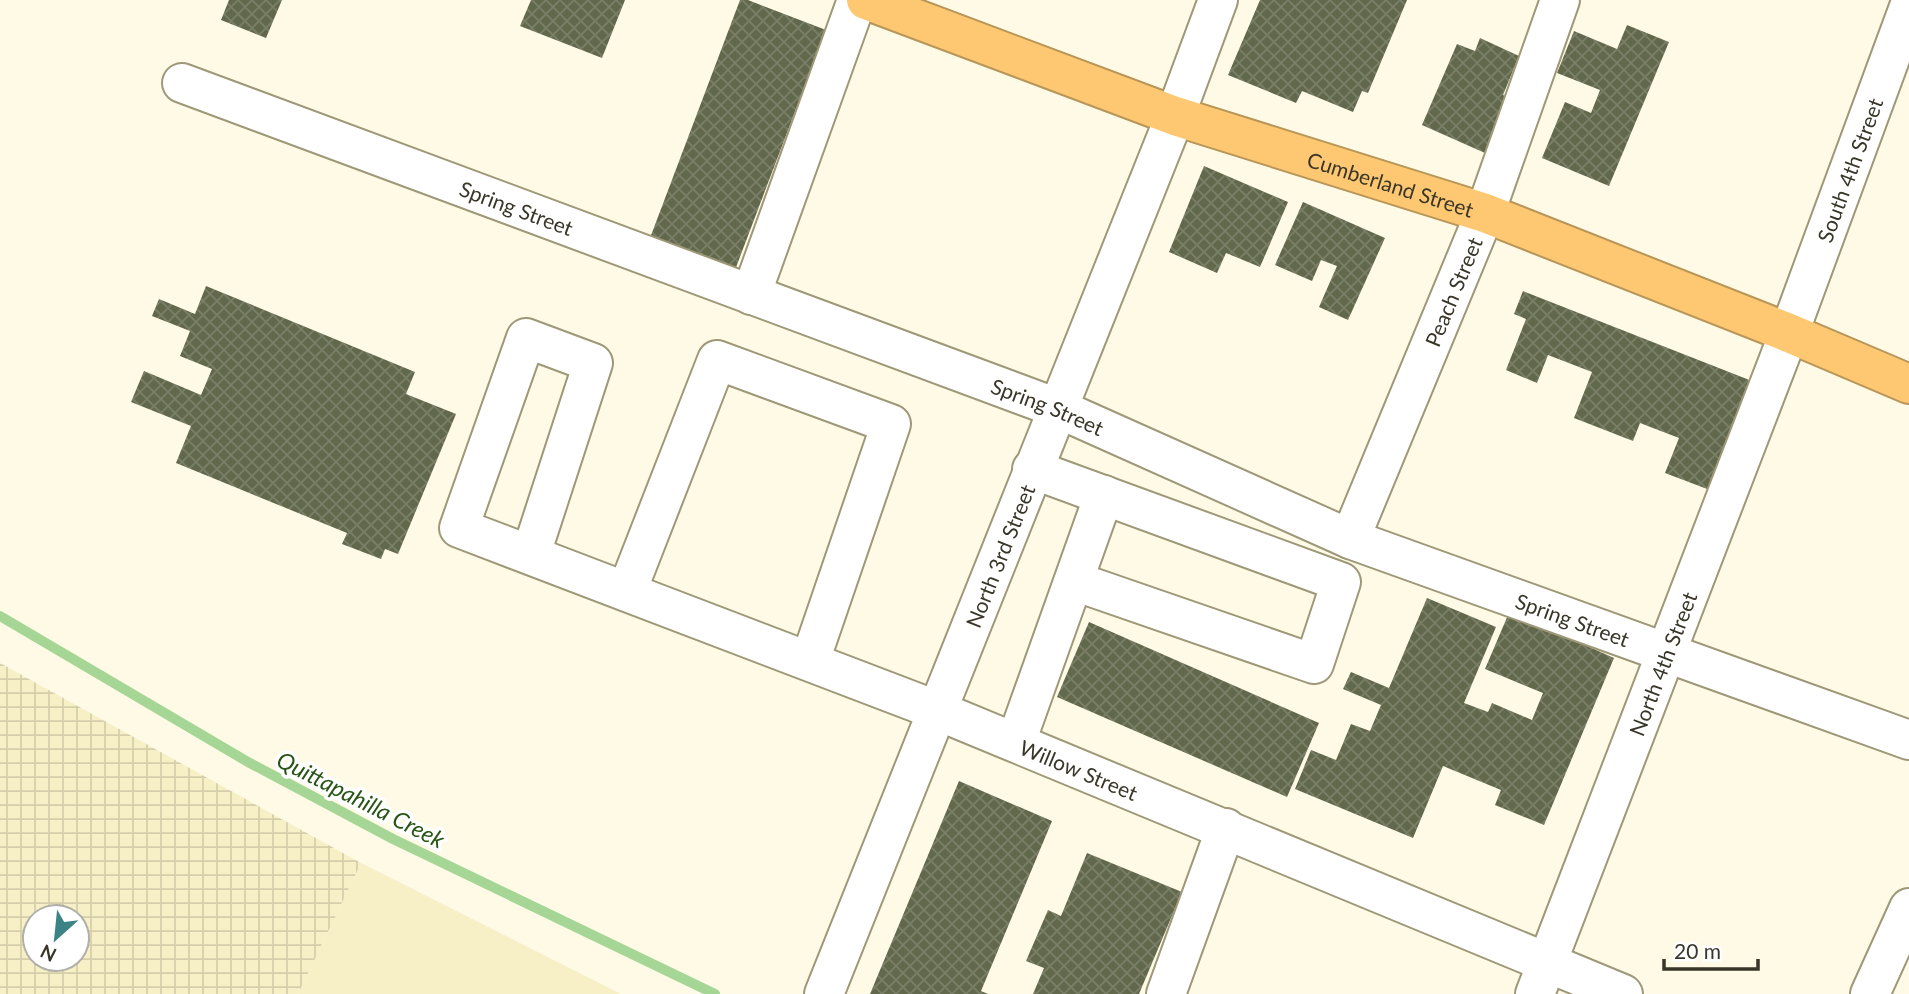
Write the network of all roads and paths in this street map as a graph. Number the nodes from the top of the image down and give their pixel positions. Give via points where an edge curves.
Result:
1 (857, 0) edge
2 (866, 0) edge
3 (1218, 0) edge
4 (1560, 0) edge
5 (1909, 7) edge
6 (183, 83) dead end
7 (1175, 116) junction
8 (1485, 213) junction
9 (751, 295) junction
10 (1789, 332) junction
11 (1909, 384) edge
12 (1057, 408) junction
13 (1032, 469) junction
14 (1104, 495) junction
15 (1350, 539) junction
16 (531, 554) junction
17 (1074, 581) junction
18 (627, 591) junction
19 (1667, 651) junction
20 (810, 662) junction
21 (936, 710) junction
22 (1909, 740) edge
23 (1016, 742) junction
24 (1226, 828) junction
25 (1909, 908) edge
26 (1541, 979) edge
27 (824, 994) edge
28 (1166, 994) edge
29 (1623, 994) edge
30 (1870, 994) edge

1 - 9 street
2 - 7 highway, Cumberland Street
3 - 7 street, North 3rd Street
4 - 8 street, Peach Street
5 - 10 street, South 4th Street
6 - 9 street, Spring Street
7 - 8 highway, Cumberland Street
7 - 12 street, North 3rd Street
8 - 10 highway, Cumberland Street
8 - 15 street, Peach Street
9 - 12 street, Spring Street
10 - 11 highway, Cumberland Street
10 - 19 street, North 4th Street
12 - 13 street, North 3rd Street
12 - 15 street, Spring Street
13 - 14 street
13 - 21 street, North 3rd Street
14 - 17 street
14 - 17 street via 1341,582 1314,664
15 - 19 street, Spring Street
16 - 16 street, Willow Street via 593,363 526,338 459,528
16 - 18 street, Willow Street
17 - 23 street
18 - 20 street, Willow Street
18 - 20 street via 717,360 891,424
19 - 22 street, Spring Street
19 - 26 street, North 4th Street
20 - 21 street, Willow Street
21 - 23 street, Willow Street
21 - 27 street, North 3rd Street
23 - 24 street, Willow Street
24 - 26 street, Willow Street
24 - 28 street
25 - 30 street
26 - 29 street, Willow Street

